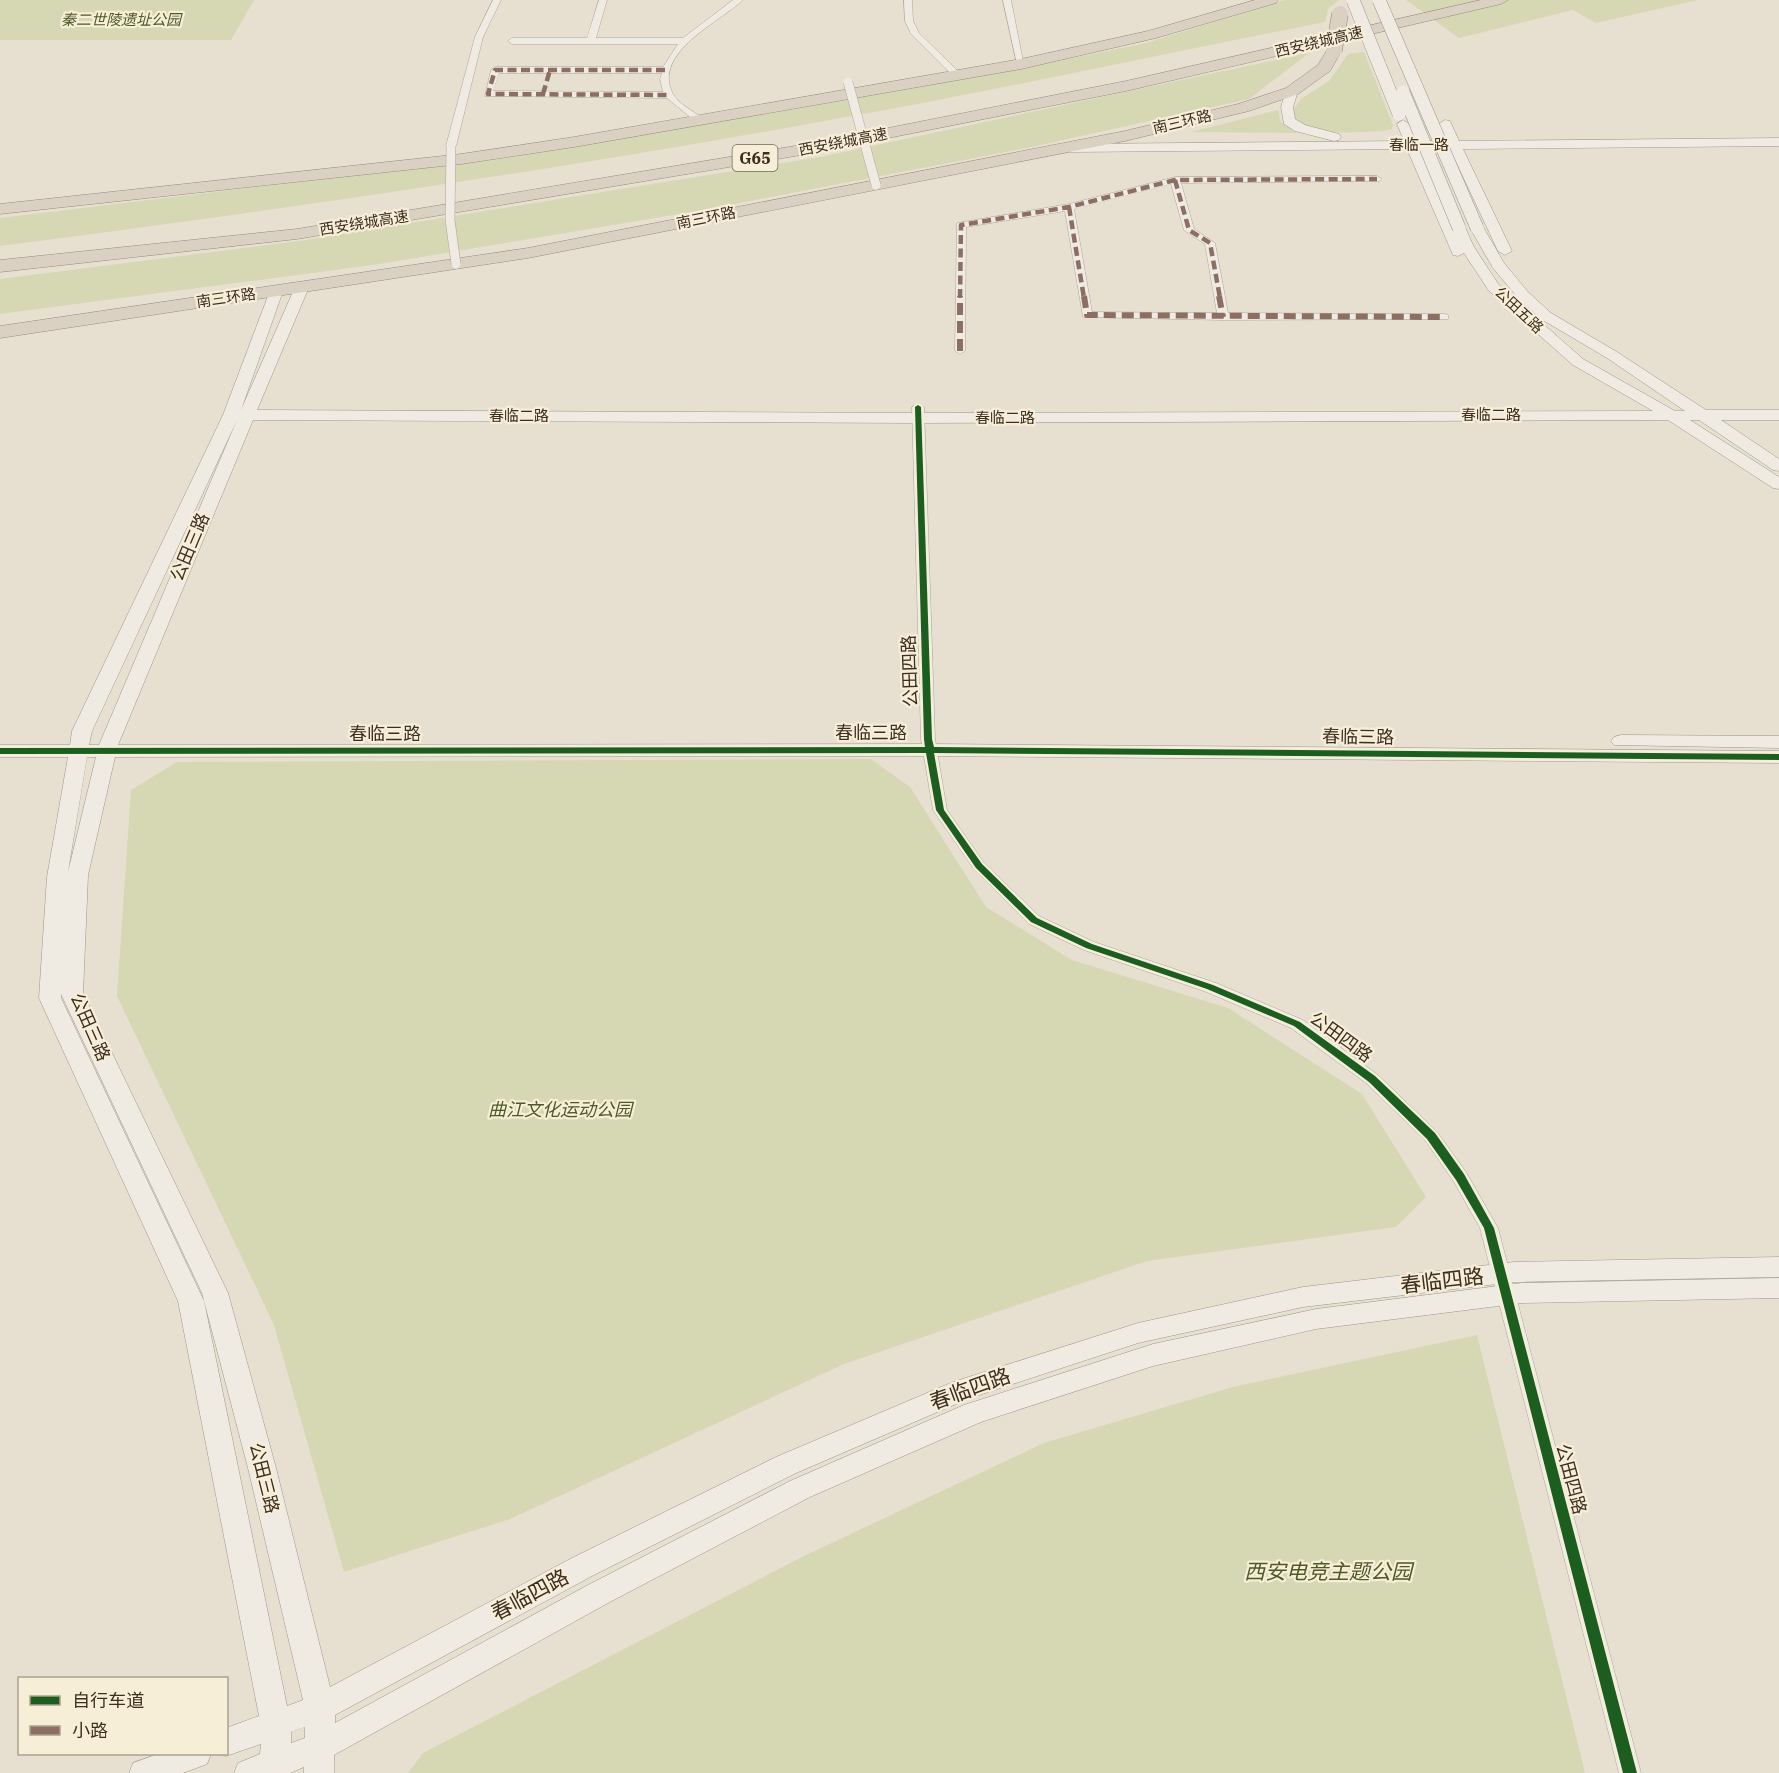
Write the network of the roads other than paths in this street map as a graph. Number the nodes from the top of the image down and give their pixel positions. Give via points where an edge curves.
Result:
1 (497, 0) edge
2 (603, 0) edge
3 (739, 0) edge
4 (908, 0) edge
5 (1007, 0) edge
6 (1271, 0) edge
7 (1352, 0) edge
8 (1365, 0) edge
9 (1379, 0) edge
10 (1392, 0) edge
11 (1448, 0) edge
12 (1501, 0) edge
13 (591, 40) junction
14 (512, 41) dead end
15 (686, 41) junction
16 (1021, 64) junction
17 (550, 70) junction
18 (665, 70) junction
19 (958, 76) junction
20 (848, 82) dead end
21 (1292, 91) junction
22 (543, 94) junction
23 (668, 95) junction
24 (699, 120) junction
25 (1779, 134) edge
26 (1407, 135) junction
27 (1450, 135) junction
28 (1779, 142) edge
29 (1059, 149) junction
30 (1377, 179) dead end
31 (1175, 180) junction
32 (876, 184) junction
33 (435, 194) dead end
34 (1069, 207) junction
35 (0, 209) edge
36 (236, 224) dead end
37 (0, 255) edge
38 (456, 264) junction
39 (0, 266) edge
40 (302, 287) junction
41 (276, 291) junction
42 (1223, 317) junction
43 (1444, 317) dead end
44 (0, 332) edge
45 (960, 351) dead end
46 (1612, 355) junction
47 (1578, 362) junction
48 (1779, 406) edge
49 (1663, 410) junction
50 (1694, 410) junction
51 (240, 411) junction
52 (918, 412) junction
53 (1779, 415) edge
54 (1779, 466) edge
55 (1779, 484) edge
56 (0, 738) edge
57 (1779, 742) edge
58 (80, 744) junction
59 (108, 744) junction
60 (929, 744) junction
61 (0, 751) edge
62 (1779, 757) edge
63 (1779, 1267) edge
64 (1504, 1285) junction
65 (1779, 1288) edge
66 (320, 1708) junction
67 (276, 1724) junction
68 (228, 1741) edge
69 (321, 1746) junction
70 (193, 1755) edge
71 (275, 1768) edge
72 (144, 1773) edge
73 (249, 1773) edge
74 (319, 1773) edge
75 (1630, 1773) edge

1 - 38 street, bridge via 479,37 451,146 450,220
2 - 13 street
3 - 15 street
4 - 19 street via 909,21 915,34
5 - 16 street
6 - 16 highway via 1151,35
7 - 21 highway, 南三环路, bridge via 1340,14 1334,50 1324,68
7 - 26 street, bridge
8 - 47 street, 公田五路, bridge via 1467,247 1494,288
9 - 46 street, 公田五路, bridge via 1477,228 1498,265 1546,316
10 - 27 street
11 - 33 highway, 西安绕城高速 / G65 via 1107,76 798,137
12 - 39 highway, 西安绕城高速 / G65 via 1126,86 807,149 297,234
13 - 14 street
13 - 15 street
15 - 18 street via 672,54
16 - 19 highway
17 - 18 street
17 - 22 street
17 - 22 street via 495,70 488,94
18 - 23 street
19 - 24 highway
20 - 32 street, bridge
21 - 26 street, 春临一路 via 1287,117 1300,128 1337,137
21 - 29 highway, 南三环路 via 1243,108
22 - 23 street
23 - 24 street
24 - 35 highway via 461,159
25 - 27 street, 春临一路
26 - 27 street, 春临一路
26 - 29 street, 春临一路
26 - 47 street via 1452,242 1481,288 1528,333
27 - 28 street, 春临一路
27 - 46 street via 1519,273 1541,298
29 - 32 highway, 南三环路
30 - 31 street
31 - 34 street
31 - 42 street via 1189,230 1210,243
32 - 38 highway, 南三环路
34 - 42 street via 1086,315
34 - 45 street via 961,225
36 - 37 highway
38 - 40 highway, 南三环路
40 - 41 highway, 南三环路
40 - 51 street, 公田三路
41 - 44 highway, 南三环路
41 - 51 street, 公田三路
42 - 43 street
46 - 50 street, 公田五路
47 - 49 street, 公田五路
48 - 50 street, 春临二路
49 - 50 street, 春临二路
49 - 52 street, 春临二路
49 - 55 street, 公田五路
50 - 53 street, 春临二路
50 - 54 street, 公田五路
51 - 52 street, 春临二路
51 - 58 street, 公田三路
51 - 59 street, 公田三路
52 - 60 street, 公田四路
56 - 58 street, 春临三路
57 - 60 street, 春临三路
58 - 59 street, 春临三路
58 - 61 street, 春临三路
58 - 67 street, 公田三路 via 57,878 50,998 191,1301
59 - 60 street, 春临三路
59 - 66 street, 公田三路 via 78,875 72,993 215,1293
60 - 62 street, 春临三路
60 - 64 street, 公田四路 via 940,810 979,866 1034,920 1089,946 1210,987 1297,1024 1372,1079 1431,1136 1460,1177 1489,1228
63 - 64 street, 春临四路
64 - 65 street, 春临四路
64 - 66 street, 春临四路 via 1303,1297 1138,1333 962,1390 786,1465
64 - 69 street, 春临四路 via 1153,1355 973,1413 800,1488
64 - 75 street, 公田四路
66 - 67 street, 春临四路
66 - 69 street, 公田三路
67 - 68 street, 春临四路
67 - 71 street, 公田三路
69 - 71 street, 春临四路
69 - 74 street, 公田三路
70 - 72 street
71 - 73 street, 春临四路

